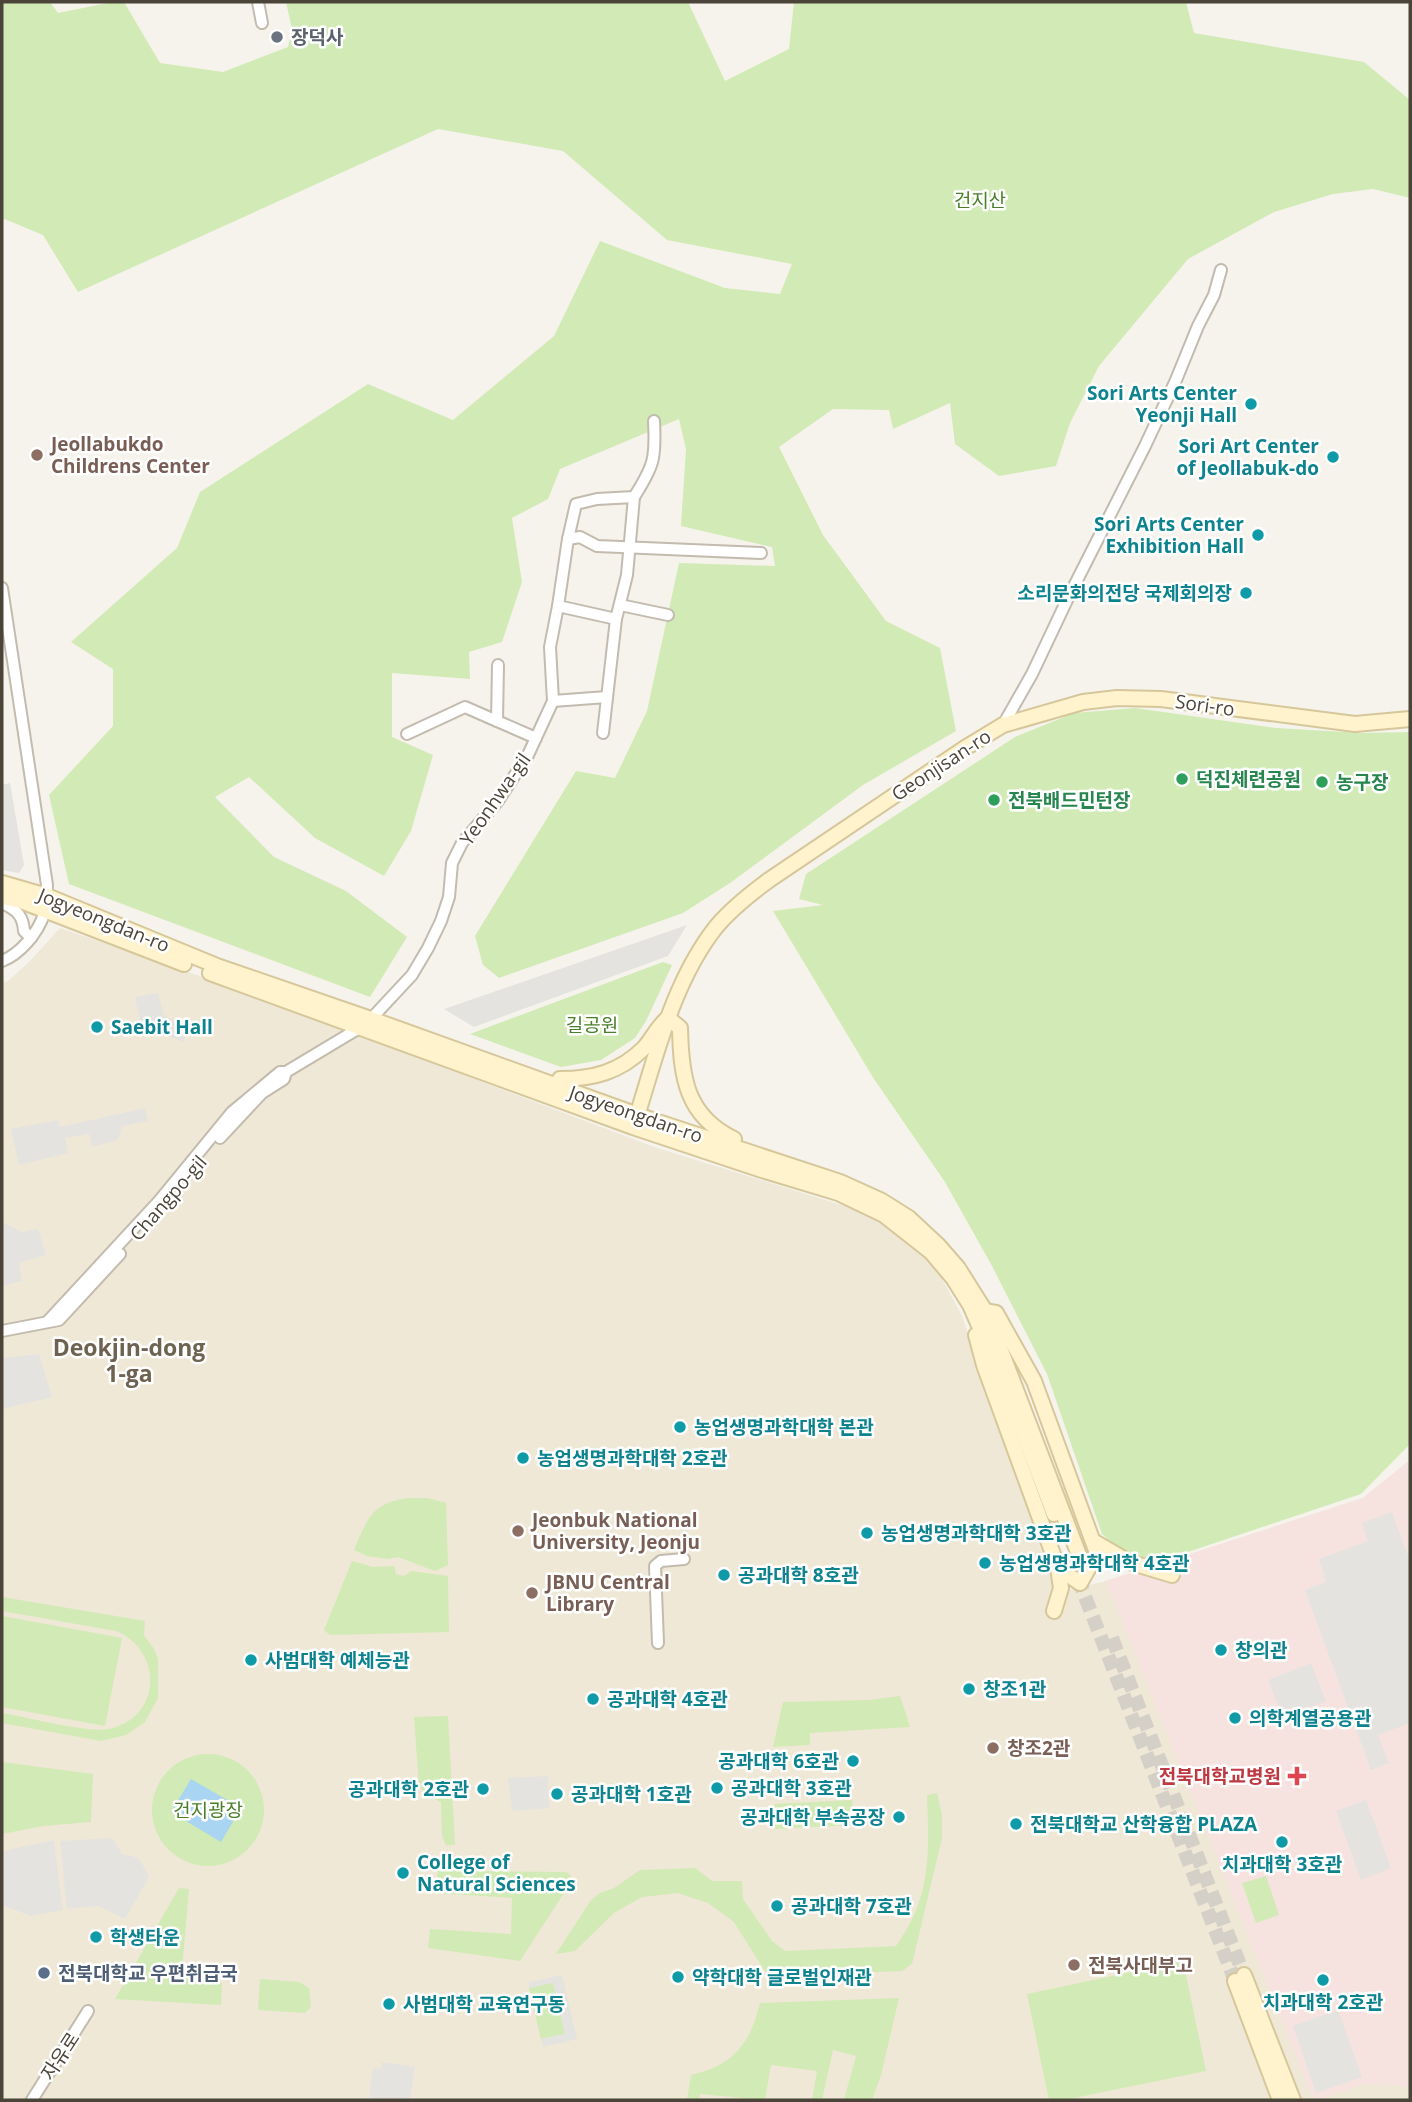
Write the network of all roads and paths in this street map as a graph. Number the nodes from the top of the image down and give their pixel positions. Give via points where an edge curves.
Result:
1 (258, 2) edge
2 (262, 23) dead end
3 (1221, 270) dead end
4 (654, 421) dead end
5 (634, 497) junction
6 (568, 539) junction
7 (628, 546) junction
8 (761, 553) dead end
9 (2, 588) edge
10 (620, 605) junction
11 (558, 606) junction
12 (668, 615) dead end
13 (617, 619) junction
14 (498, 665) dead end
15 (607, 697) junction
16 (554, 701) junction
17 (1410, 719) edge
18 (497, 722) junction
19 (1003, 725) junction
20 (603, 733) dead end
21 (407, 734) dead end
22 (536, 738) junction
23 (2, 883) edge
24 (47, 896) junction
25 (4, 897) edge
26 (45, 912) junction
27 (30, 938) junction
28 (2, 961) edge
29 (668, 1018) junction
30 (366, 1023) junction
31 (557, 1086) junction
32 (635, 1121) junction
33 (766, 1157) junction
34 (979, 1311) junction
35 (2, 1331) edge
36 (1093, 1541) junction
37 (684, 1559) dead end
38 (1069, 1560) junction
39 (1172, 1574) dead end
40 (1054, 1611) dead end
41 (658, 1643) dead end
42 (88, 2011) dead end
43 (32, 2100) edge
44 (1280, 2100) edge
45 (1293, 2100) edge

1 - 2 street
3 - 19 street, Geonjisan-ro via 1171,391
4 - 5 street via 656,452
5 - 6 street via 576,504
5 - 7 street
6 - 7 street via 580,537 597,546
6 - 11 street
7 - 8 street
7 - 10 street
9 - 24 street
10 - 12 street
10 - 13 street
11 - 13 street
11 - 16 street via 550,647
13 - 15 street
14 - 18 street
15 - 16 street
15 - 20 street
16 - 22 street, Yeonhwa-gil
17 - 19 street, Sori-ro via 1355,724 1161,699 1117,698 1083,702
18 - 21 street via 465,707
18 - 22 street
19 - 29 street, Geonjisan-ro via 745,899 705,943
22 - 30 street, Yeonhwa-gil via 498,801 462,843 441,921 412,975
23 - 24 street, Jogyeongdan-ro
24 - 26 street
24 - 30 street, Jogyeongdan-ro
25 - 26 street, Jogyeongdan-ro
25 - 27 street via 6,905 23,920
26 - 27 street
26 - 30 street, Jogyeongdan-ro via 296,1006
27 - 28 street
29 - 31 street via 631,1060 602,1076 560,1079
29 - 32 street, Geonjisan-ro
29 - 33 street via 680,1028 684,1078 696,1107 719,1132
30 - 31 street, Jogyeongdan-ro
30 - 32 street, Jogyeongdan-ro
30 - 35 street, Changpo-gil via 286,1073 235,1119 60,1320
31 - 32 street, Jogyeongdan-ro
32 - 33 street, Jogyeongdan-ro
32 - 34 street, Jogyeongdan-ro via 863,1203 931,1252
33 - 34 street, Jogyeongdan-ro via 864,1192 909,1219 958,1268
34 - 36 street via 996,1313 1034,1381
34 - 38 street, Jogyeongdan-ro via 1017,1388
34 - 38 street via 971,1317 984,1365
36 - 38 street via 1097,1553 1080,1583
36 - 39 street via 1129,1562
37 - 41 street via 661,1560 655,1566
38 - 40 street
42 - 43 street, 자유로
44 - 45 street via 1239,1978

